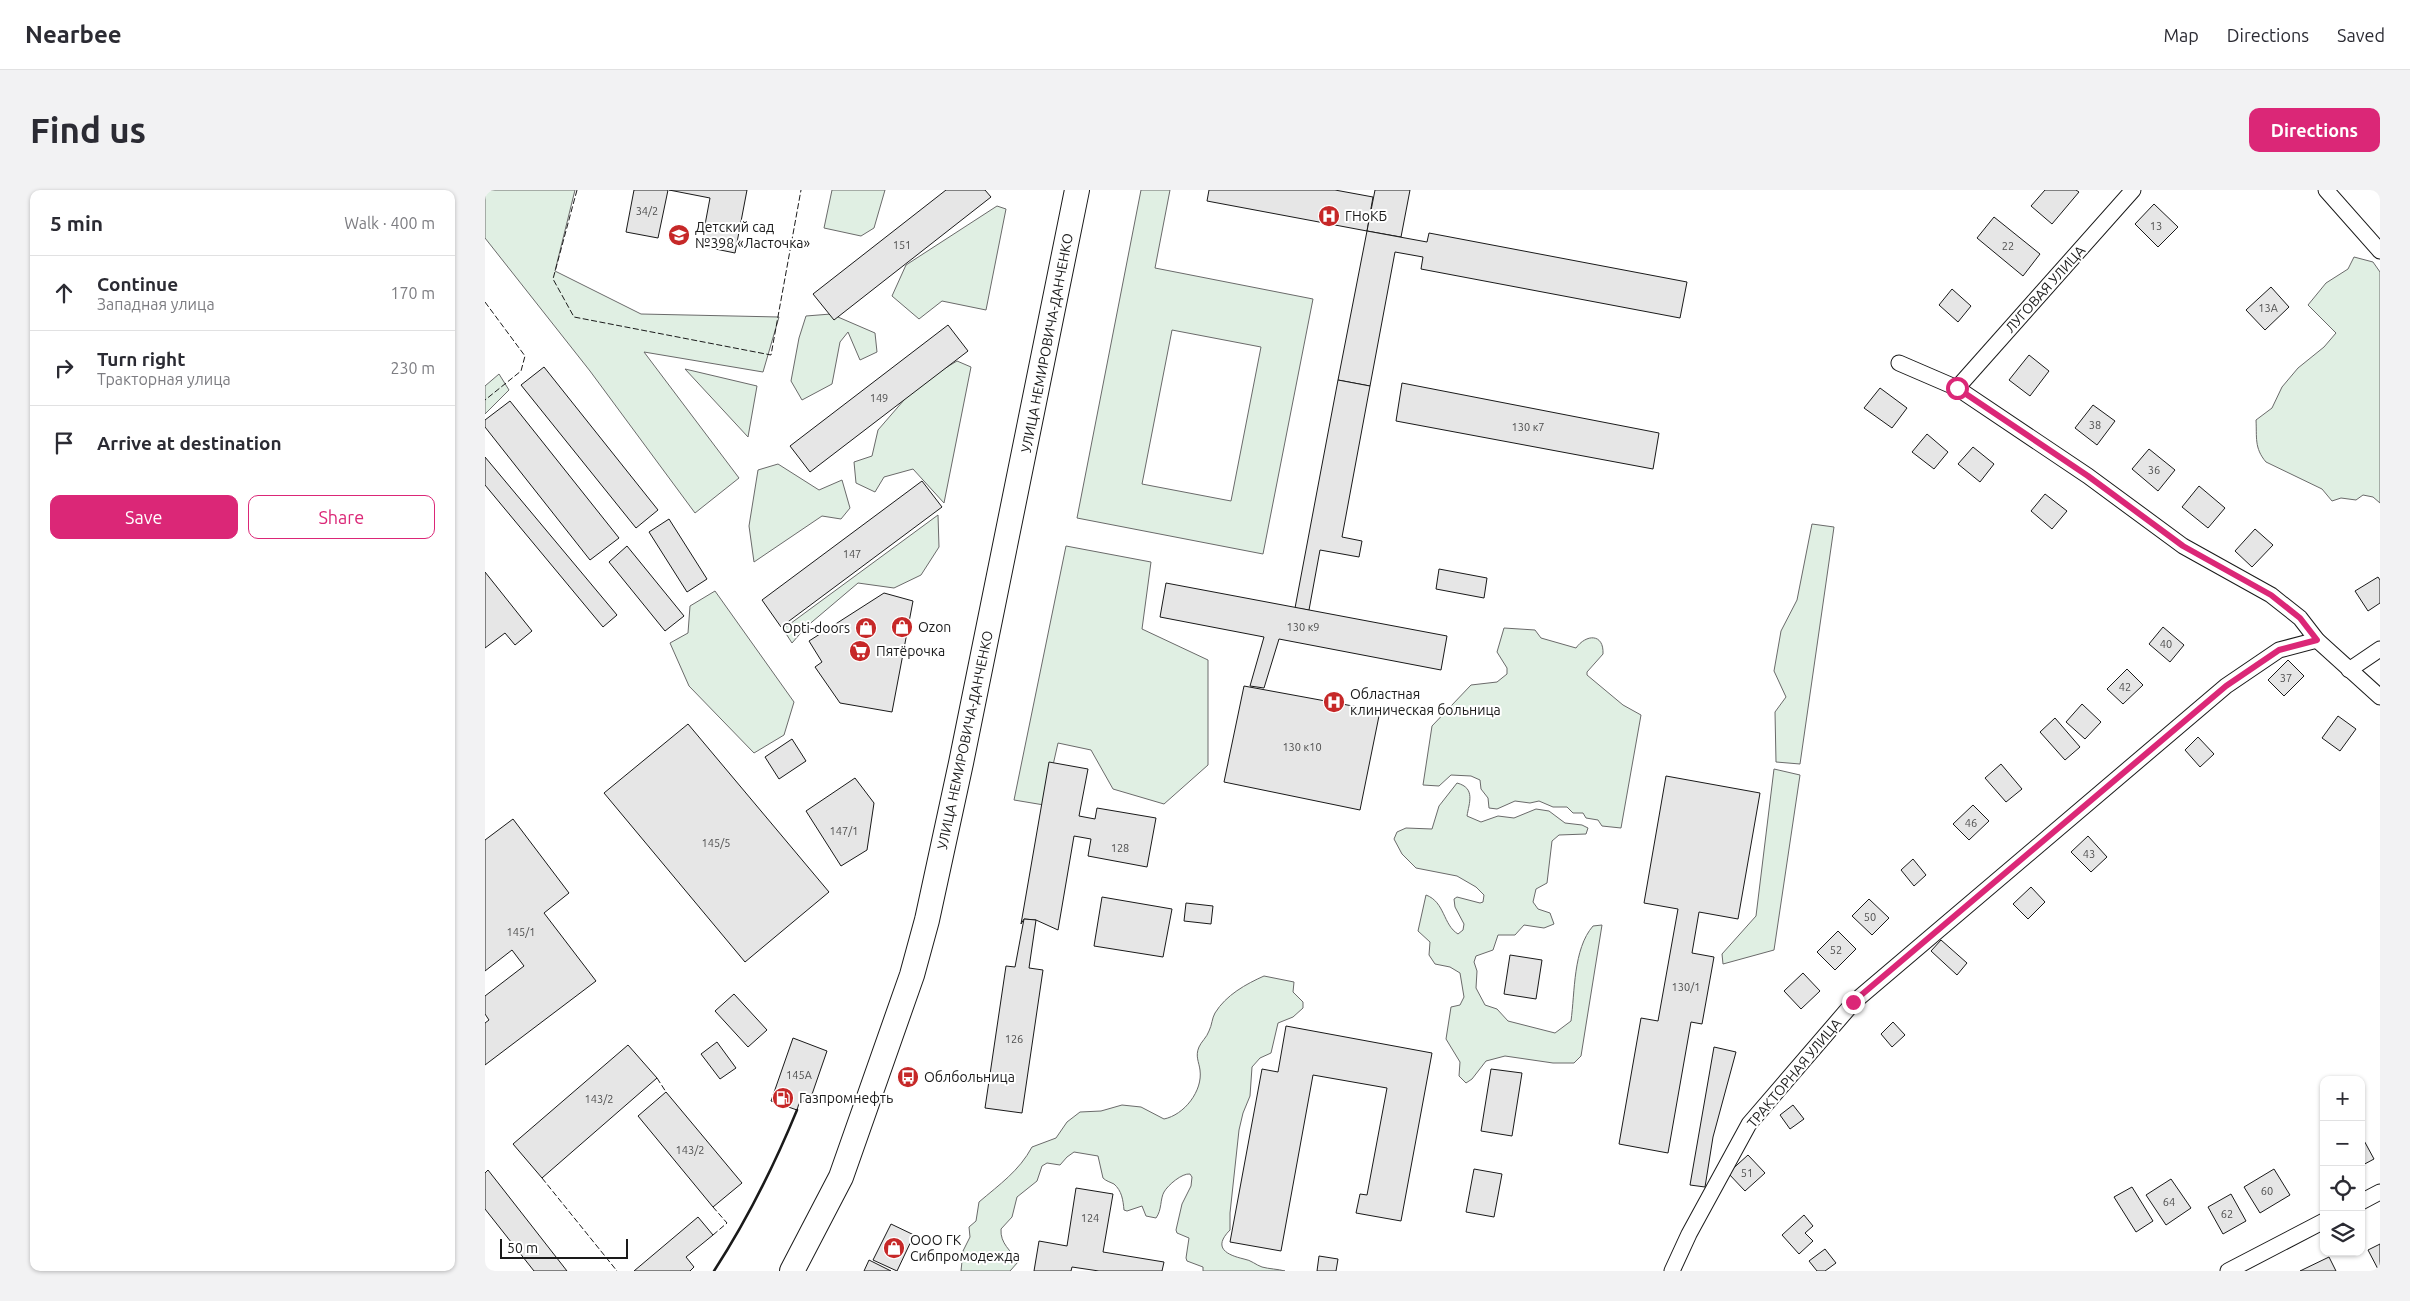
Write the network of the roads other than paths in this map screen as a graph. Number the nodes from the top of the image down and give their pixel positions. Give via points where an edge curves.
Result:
1 (1077, 190) edge
2 (2133, 190) edge
3 (2326, 190) edge
4 (2380, 251) edge
5 (1899, 363) dead end
6 (1957, 388) junction
7 (2317, 640) junction
8 (2380, 649) edge
9 (2349, 670) junction
10 (2380, 697) edge
11 (2380, 1192) edge
12 (2365, 1200) edge
13 (2320, 1223) edge
14 (792, 1271) edge
15 (1672, 1271) edge
16 (2227, 1271) edge

1 - 14 main road, УЛИЦА НЕМИРОВИЧА-ДАНЧЕНКО via 927,920 912,975 841,1178
2 - 6 street, ЛУГОВАЯ УЛИЦА
3 - 4 street
5 - 6 street
6 - 7 street via 2088,476 2183,546 2271,595 2300,618
7 - 9 street
7 - 15 street, ТРАКТОРНАЯ УЛИЦА via 2279,650 2226,686 1853,1002 1749,1124
8 - 9 street
9 - 10 street
11 - 12 street
13 - 16 street

